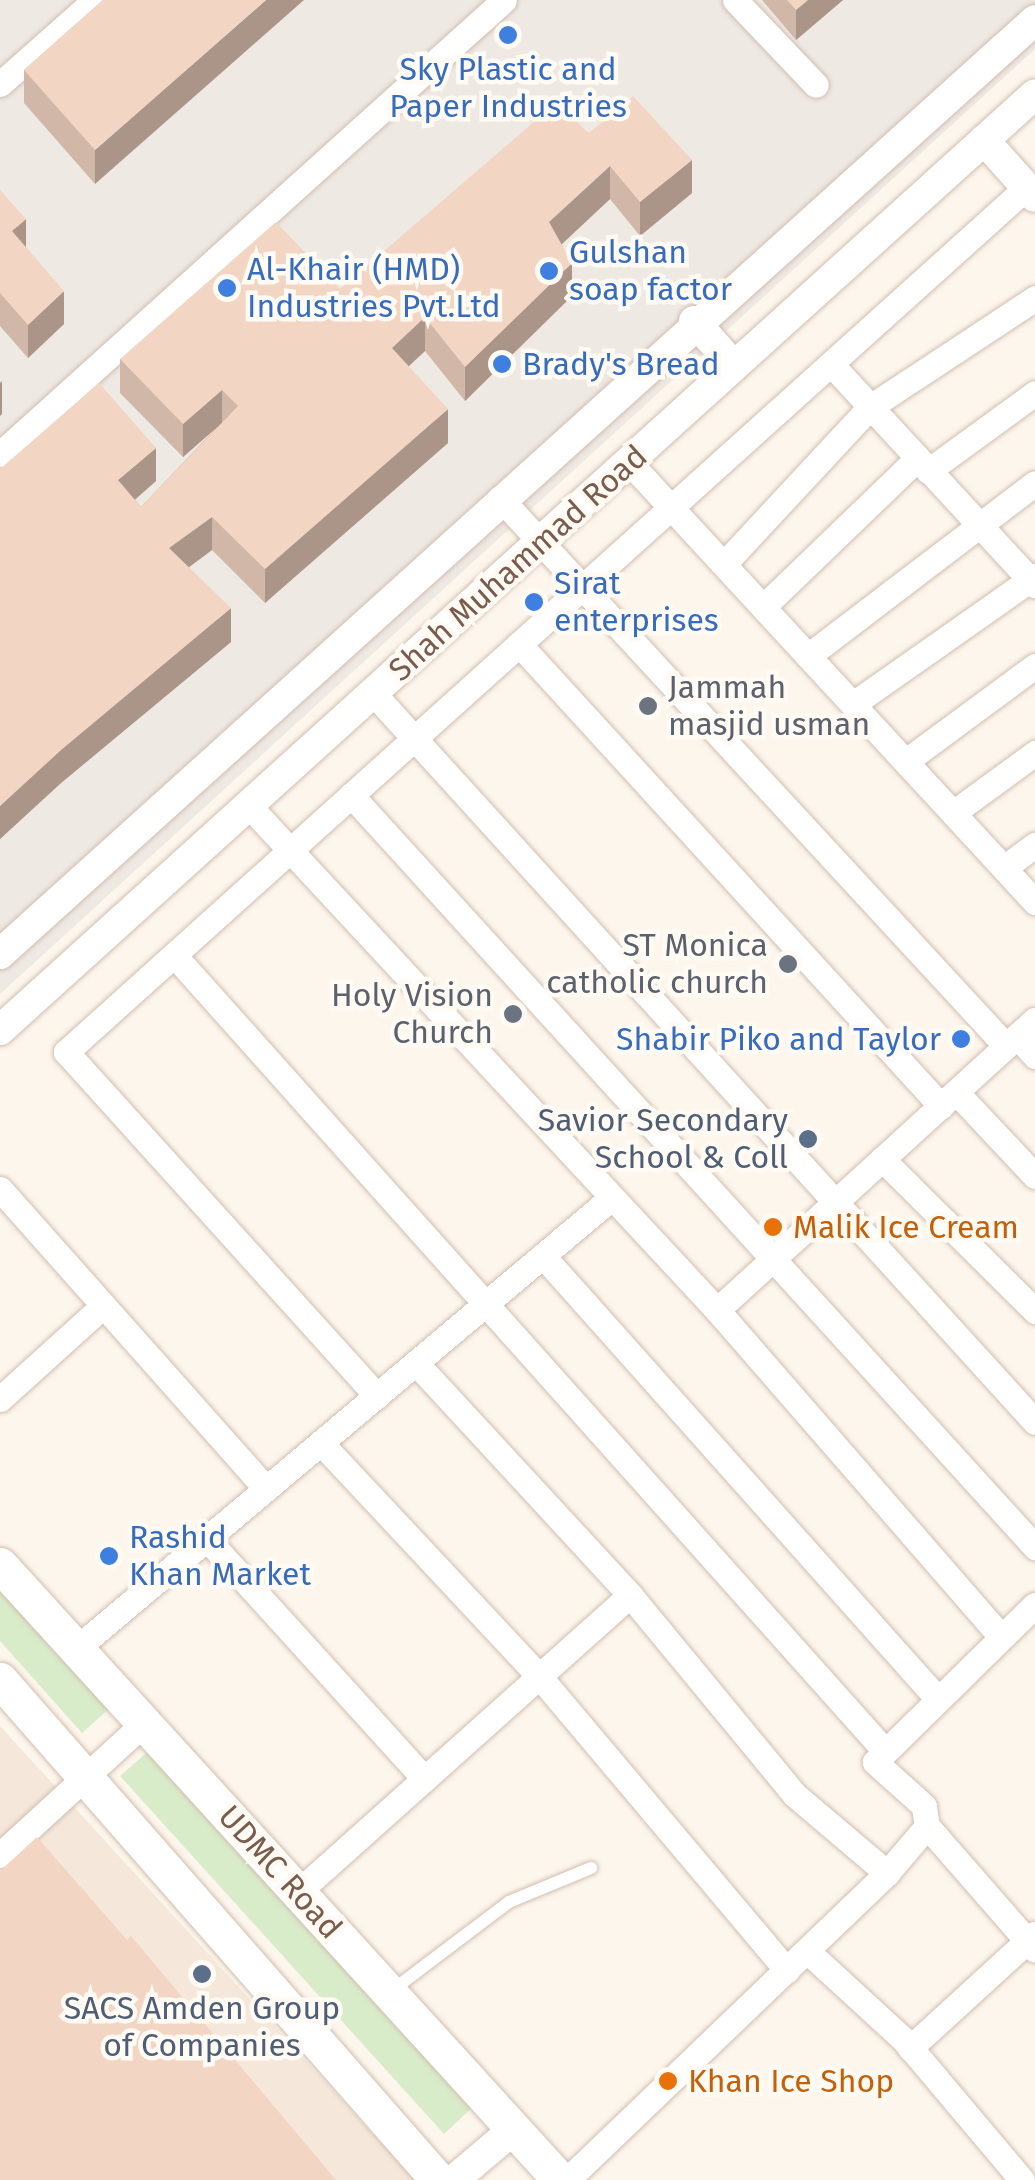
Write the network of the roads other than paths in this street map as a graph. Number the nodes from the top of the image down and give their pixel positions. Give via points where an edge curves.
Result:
1 (94, 0) edge
2 (504, 0) edge
3 (734, 0) edge
4 (1035, 20) edge
5 (0, 84) edge
6 (816, 85) dead end
7 (1035, 94) edge
8 (984, 140) junction
9 (1032, 192) edge
10 (1035, 298) edge
11 (694, 321) junction
12 (830, 364) junction
13 (734, 366) junction
14 (1035, 393) edge
15 (870, 407) junction
16 (0, 454) edge
17 (628, 462) junction
18 (922, 465) junction
19 (1035, 484) edge
20 (500, 498) junction
21 (671, 508) junction
22 (976, 524) junction
23 (541, 542) junction
24 (724, 564) junction
25 (1033, 580) edge
26 (584, 586) junction
27 (763, 607) junction
28 (519, 644) junction
29 (808, 656) junction
30 (1035, 666) edge
31 (374, 694) junction
32 (853, 704) junction
33 (415, 738) junction
34 (1035, 753) edge
35 (906, 761) junction
36 (351, 795) junction
37 (250, 807) junction
38 (953, 813) junction
39 (1035, 845) edge
40 (288, 852) junction
41 (1004, 868) junction
42 (1035, 902) edge
43 (0, 954) edge
44 (174, 955) junction
45 (0, 1030) edge
46 (1019, 1034) edge
47 (1035, 1056) edge
48 (948, 1099) junction
49 (882, 1159) junction
50 (1035, 1176) edge
51 (0, 1189) edge
52 (610, 1199) junction
53 (837, 1200) junction
54 (543, 1256) junction
55 (776, 1256) junction
56 (487, 1302) junction
57 (104, 1306) junction
58 (718, 1310) junction
59 (1035, 1311) edge
60 (416, 1363) junction
61 (376, 1396) junction
62 (0, 1399) edge
63 (1035, 1422) edge
64 (321, 1443) junction
65 (266, 1489) junction
66 (207, 1539) junction
67 (1035, 1548) edge
68 (0, 1565) edge
69 (630, 1594) junction
70 (1035, 1605) edge
71 (999, 1634) junction
72 (77, 1648) junction
73 (539, 1676) junction
74 (0, 1680) edge
75 (937, 1698) junction
76 (144, 1722) junction
77 (885, 1751) junction
78 (87, 1775) junction
79 (425, 1778) junction
80 (927, 1826) junction
81 (0, 1854) edge
82 (592, 1868) dead end
83 (887, 1873) junction
84 (298, 1892) junction
85 (1032, 1942) edge
86 (808, 1951) junction
87 (788, 1970) junction
88 (388, 1994) junction
89 (910, 2048) junction
90 (513, 2130) junction
91 (438, 2180) edge
92 (454, 2180) edge
93 (563, 2180) edge
94 (1022, 2180) edge

1 - 5 street
2 - 16 street
3 - 6 street
4 - 11 street, Shah Muhammad Road
7 - 8 street, Shah Muhammad Road
8 - 9 street
8 - 13 street, Shah Muhammad Road
9 - 12 street
10 - 15 street
11 - 13 street
11 - 20 street, Shah Muhammad Road
12 - 15 street
12 - 21 street
13 - 17 street, Shah Muhammad Road
14 - 18 street
15 - 18 street
15 - 24 street
17 - 21 street
17 - 23 street, Shah Muhammad Road
18 - 22 street
18 - 27 street
19 - 22 street
20 - 23 street
20 - 43 street, Shah Muhammad Road
21 - 24 street
21 - 26 street
22 - 25 street
22 - 29 street
23 - 26 street
23 - 31 street, Shah Muhammad Road
24 - 27 street
25 - 32 street
26 - 28 street
26 - 46 street
27 - 29 street
28 - 33 street
28 - 48 street
29 - 32 street
30 - 35 street
31 - 33 street
31 - 37 street, Shah Muhammad Road
32 - 35 street
33 - 36 street
33 - 53 street
34 - 38 street
35 - 38 street
36 - 40 street
36 - 55 street
37 - 40 street
37 - 45 street, Shah Muhammad Road
38 - 41 street
39 - 41 street
40 - 44 street
40 - 52 street
41 - 42 street
44 - 56 street
44 - 61 street via 66,1052
46 - 47 street
46 - 48 street
48 - 49 street
48 - 50 street
49 - 53 street
49 - 59 street
51 - 57 street
52 - 54 street
52 - 58 street
53 - 55 street
53 - 63 street
54 - 56 street
54 - 75 street
55 - 58 street
55 - 67 street
56 - 60 street
56 - 77 street
57 - 62 street
57 - 65 street
58 - 71 street
60 - 61 street
60 - 69 street
61 - 64 street
64 - 65 street
64 - 73 street
65 - 66 street
66 - 72 street
66 - 79 street
68 - 72 main road, UDMC Road
69 - 73 street
69 - 83 street via 796,1795
70 - 71 street
71 - 75 street
72 - 76 main road, UDMC Road
73 - 79 street
73 - 87 street
74 - 78 main road
75 - 77 street
76 - 78 street
76 - 84 main road, UDMC Road
77 - 80 street via 875,1762 924,1806
78 - 81 street
78 - 91 main road
79 - 84 street
80 - 83 street
80 - 85 street
82 - 88 lane via 510,1902
83 - 86 street
84 - 88 main road, UDMC Road
85 - 89 street
86 - 87 street
86 - 89 street
87 - 93 street
88 - 90 main road, UDMC Road
89 - 94 street
90 - 92 street
90 - 93 main road, UDMC Road

